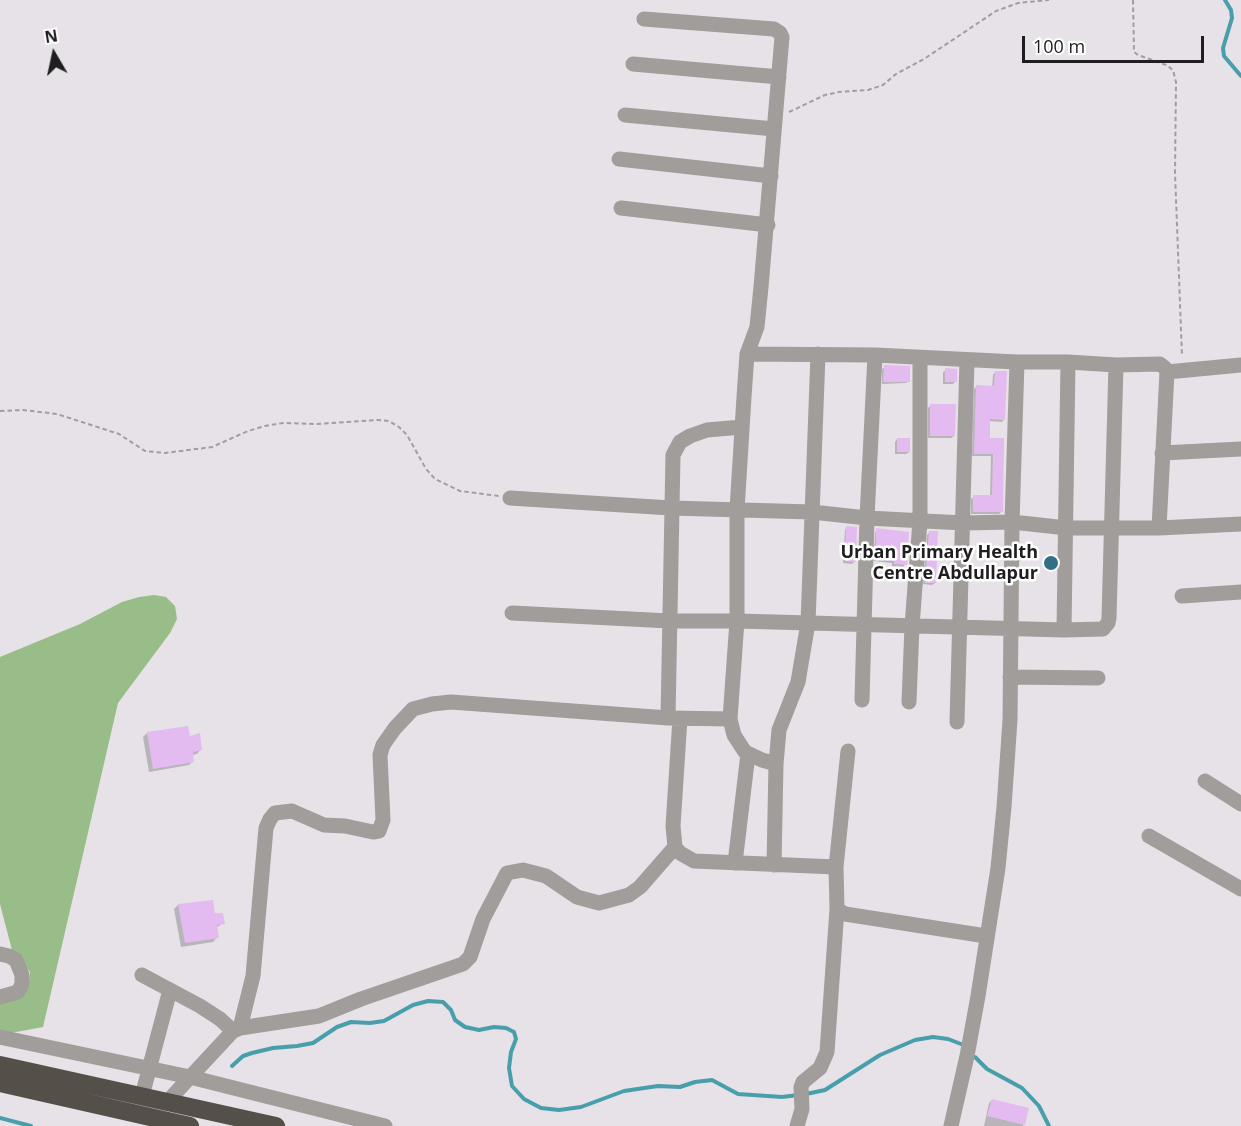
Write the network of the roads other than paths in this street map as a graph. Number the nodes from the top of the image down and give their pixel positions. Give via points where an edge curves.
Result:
1 (644, 19) dead end
2 (633, 64) dead end
3 (779, 77) junction
4 (625, 115) dead end
5 (774, 123) junction
6 (620, 159) dead end
7 (771, 176) junction
8 (621, 208) dead end
9 (768, 225) junction
10 (747, 354) junction
11 (818, 354) junction
12 (876, 355) junction
13 (920, 358) junction
14 (967, 360) junction
15 (1017, 362) junction
16 (1068, 362) junction
17 (1116, 365) junction
18 (1241, 365) edge
19 (1167, 372) junction
20 (742, 427) junction
21 (1241, 449) edge
22 (1162, 453) junction
23 (510, 498) road end
24 (671, 508) junction
25 (737, 510) junction
26 (812, 512) junction
27 (867, 518) junction
28 (920, 521) junction
29 (1012, 522) junction
30 (964, 523) junction
31 (1241, 524) edge
32 (1067, 528) junction
33 (1113, 528) junction
34 (1159, 528) junction
35 (1241, 592) edge
36 (1182, 596) dead end
37 (512, 613) dead end
38 (670, 621) junction
39 (737, 621) junction
40 (808, 623) junction
41 (863, 625) junction
42 (912, 626) junction
43 (959, 626) junction
44 (1011, 628) junction
45 (1064, 630) junction
46 (1010, 677) junction
47 (1098, 678) dead end
48 (862, 700) dead end
49 (909, 702) dead end
50 (674, 718) junction
51 (730, 719) junction
52 (957, 722) dead end
53 (848, 751) dead end
54 (748, 754) junction
55 (776, 764) junction
56 (1205, 781) dead end
57 (1241, 804) edge
58 (1149, 836) dead end
59 (675, 847) junction
60 (735, 863) junction
61 (774, 865) junction
62 (836, 867) junction
63 (1241, 889) edge
64 (837, 909) junction
65 (986, 936) junction
66 (0, 954) edge
67 (142, 975) dead end
68 (170, 990) junction
69 (0, 997) edge
70 (237, 1029) junction
71 (0, 1037) edge
72 (0, 1065) edge
73 (149, 1069) junction
74 (190, 1077) junction
75 (0, 1083) edge
76 (142, 1096) junction
77 (167, 1102) junction
78 (190, 1126) edge
79 (276, 1126) edge
80 (385, 1126) edge
81 (798, 1126) edge
82 (951, 1126) edge

1 - 3 street via 777,30 782,37
2 - 3 street
3 - 5 street
4 - 5 street
5 - 7 street
6 - 7 street
7 - 9 street
8 - 9 street
9 - 10 street via 757,327
10 - 11 street
10 - 20 street
11 - 12 street
11 - 26 street
12 - 13 street
12 - 27 street
13 - 14 street
13 - 28 street
14 - 15 street
14 - 30 street
15 - 16 street
15 - 29 street
16 - 17 street
16 - 32 street
17 - 19 street via 1160,364
17 - 33 street
18 - 19 street
19 - 22 street
20 - 24 street via 707,430 680,442 672,455
20 - 25 street
21 - 22 street
22 - 34 street
23 - 24 street
24 - 25 street
24 - 38 street
25 - 26 street
25 - 39 street
26 - 27 street
26 - 40 street
27 - 28 street
27 - 41 street
28 - 30 street
28 - 42 street
29 - 30 street
29 - 32 street
29 - 44 street
30 - 43 street
31 - 34 street
32 - 33 street
32 - 45 street
33 - 34 street
33 - 45 street via 1108,623 1097,630
35 - 36 street
37 - 38 street
38 - 39 street
38 - 50 street
39 - 40 street
39 - 51 street
40 - 41 street
40 - 55 street via 798,682 779,730
41 - 42 street
41 - 48 street
42 - 43 street
42 - 49 street
43 - 44 street
43 - 52 street
44 - 45 street
44 - 46 street
46 - 47 street
46 - 65 street via 1004,807
50 - 51 street
50 - 59 street
50 - 70 street via 451,702 413,710 395,728 380,755 383,820 379,831 324,825 292,811 275,813 270,819 266,828 253,976
51 - 54 street via 739,745
53 - 62 street
54 - 55 street
54 - 60 street
55 - 61 street
56 - 57 street
58 - 63 street
59 - 60 street via 694,861
59 - 70 street via 640,887 629,895 599,903 577,897 546,876 523,870 507,873 483,919 470,957 463,964 319,1016
60 - 61 street
61 - 62 street
62 - 64 street
64 - 65 street via 845,914
64 - 81 street via 827,1052 820,1068 803,1082
65 - 82 street via 967,1056
66 - 69 street via 16,960 22,984 18,992
67 - 68 street
68 - 70 street
68 - 73 street
70 - 74 street
71 - 73 street
72 - 76 highway
73 - 74 street
73 - 76 street
74 - 77 street
74 - 80 street
75 - 78 highway
76 - 77 highway
77 - 79 highway

